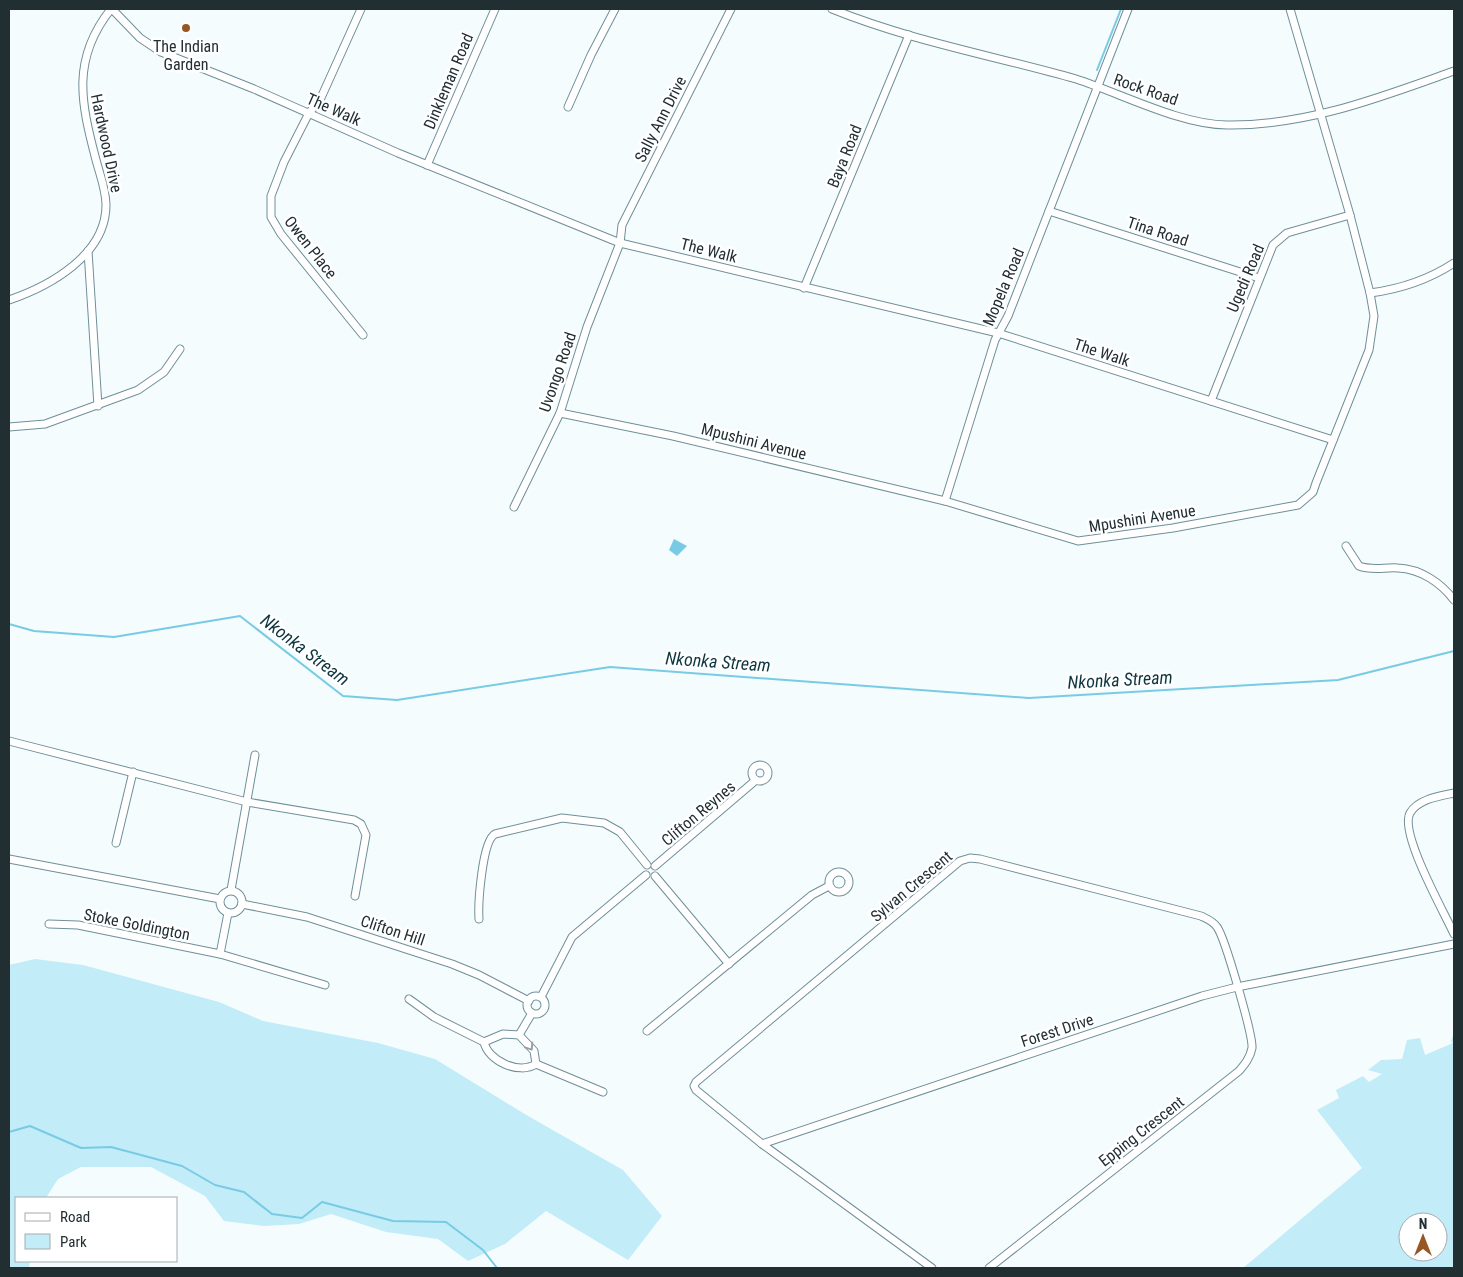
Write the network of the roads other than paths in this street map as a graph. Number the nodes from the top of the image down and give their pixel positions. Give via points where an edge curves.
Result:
1 (111, 9) edge
2 (362, 9) edge
3 (495, 9) edge
4 (616, 9) edge
5 (731, 9) edge
6 (832, 9) edge
7 (1128, 9) edge
8 (1290, 9) edge
9 (909, 35) junction
10 (1454, 72) edge
11 (1098, 87) junction
12 (568, 107) dead end
13 (309, 113) junction
14 (1321, 115) junction
15 (427, 165) junction
16 (1048, 211) junction
17 (1350, 215) junction
18 (620, 243) junction
19 (88, 251) junction
20 (1454, 263) edge
21 (1259, 278) junction
22 (804, 288) junction
23 (1370, 293) junction
24 (9, 300) edge
25 (998, 333) junction
26 (363, 335) dead end
27 (180, 349) dead end
28 (1211, 401) junction
29 (98, 406) junction
30 (560, 413) junction
31 (9, 427) edge
32 (1333, 440) junction
33 (945, 501) junction
34 (514, 507) dead end
35 (1346, 546) dead end
36 (1454, 600) edge
37 (9, 741) edge
38 (255, 755) dead end
39 (132, 772) junction
40 (756, 780) dead end
41 (1454, 793) edge
42 (246, 802) junction
43 (116, 843) dead end
44 (9, 859) edge
45 (647, 865) junction
46 (655, 866) junction
47 (646, 875) junction
48 (655, 876) junction
49 (829, 886) dead end
50 (231, 890) junction
51 (355, 896) dead end
52 (220, 899) junction
53 (242, 904) junction
54 (228, 913) junction
55 (479, 919) dead end
56 (49, 924) dead end
57 (1454, 934) edge
58 (1454, 944) edge
59 (220, 954) junction
60 (729, 964) junction
61 (325, 985) dead end
62 (1237, 986) junction
63 (541, 997) junction
64 (409, 999) dead end
65 (529, 1001) junction
66 (532, 1013) junction
67 (647, 1031) dead end
68 (519, 1036) junction
69 (484, 1042) junction
70 (536, 1064) junction
71 (604, 1092) dead end
72 (762, 1144) junction
73 (932, 1268) edge
74 (989, 1268) edge

1 - 13 street, The Walk via 156,50
1 - 19 street, Hardwood Drive via 98,24 91,41 82,86 82,103 106,205 98,235
2 - 13 street, Owen Place via 320,100
3 - 15 street, Dinkleman Road
4 - 12 street
5 - 18 street, Sally Ann Drive via 622,225
6 - 9 street, Rock Road
7 - 11 street, Mopela Road
8 - 14 street, Mpushini Avenue
9 - 11 street, Rock Road
9 - 22 street, Baya Road
10 - 14 street, Rock Road
11 - 14 street, Rock Road via 1215,125 1264,123
11 - 16 street, Mopela Road
13 - 15 street, The Walk
13 - 26 street, Owen Place via 271,196 271,217 281,234
14 - 17 street, Mpushini Avenue
15 - 18 street, The Walk
16 - 21 street, Tina Road
16 - 25 street, Mopela Road via 1008,316
17 - 21 street, Ugedi Road via 1279,237
17 - 23 street, Mpushini Avenue
18 - 22 street, The Walk
18 - 30 street, Uvongo Road via 587,327
19 - 24 street, Hardwood Drive via 61,275
19 - 29 street
20 - 23 street via 1406,286
21 - 28 street, Ugedi Road
22 - 25 street, The Walk
23 - 32 street, Mpushini Avenue via 1374,316 1372,339
25 - 28 street, The Walk
25 - 33 street, Mopela Road
27 - 29 street via 164,372 138,390
28 - 32 street, The Walk
29 - 31 street via 45,424
30 - 33 street, Mpushini Avenue via 673,436
30 - 34 street, Uvongo Road
32 - 33 street, Mpushini Avenue via 1313,492 1298,505 1145,532 1078,541
35 - 36 street via 1360,566 1409,570 1439,583
37 - 39 street
38 - 42 street
39 - 42 street
39 - 43 street
40 - 46 street, Clifton Reynes
41 - 57 street via 1416,806 1409,814 1408,823 1415,849
42 - 50 street
42 - 51 street via 354,820 361,824 366,835
44 - 52 street
45 - 46 street, Clifton Reynes
45 - 47 street
45 - 55 street via 620,832 604,823 562,818 495,834 488,841 478,905
46 - 48 street, Clifton Reynes
47 - 48 street
47 - 63 street via 572,937
48 - 60 street
49 - 60 street via 812,895
50 - 52 street via 224,892
50 - 53 street via 241,896
52 - 54 street via 220,906
53 - 54 street via 238,910
53 - 65 street, Clifton Hill via 307,916 452,964
54 - 59 street
56 - 59 street, Stoke Goldington via 78,926
58 - 62 street, Forest Drive
59 - 61 street, Stoke Goldington
60 - 67 street
62 - 72 street, Forest Drive
62 - 72 street, Sylvan Crescent via 1218,928 1201,916 970,858 960,861 694,1086
62 - 74 street, Epping Crescent via 1252,1038 1250,1055 1239,1071
63 - 65 street via 533,997
63 - 66 street via 545,1008 538,1014
64 - 69 street via 434,1017
65 - 66 street
66 - 68 street
68 - 69 street via 503,1034
68 -> 70 street via 534,1051
69 - 70 street via 488,1054 512,1067
70 - 71 street
72 - 73 street

